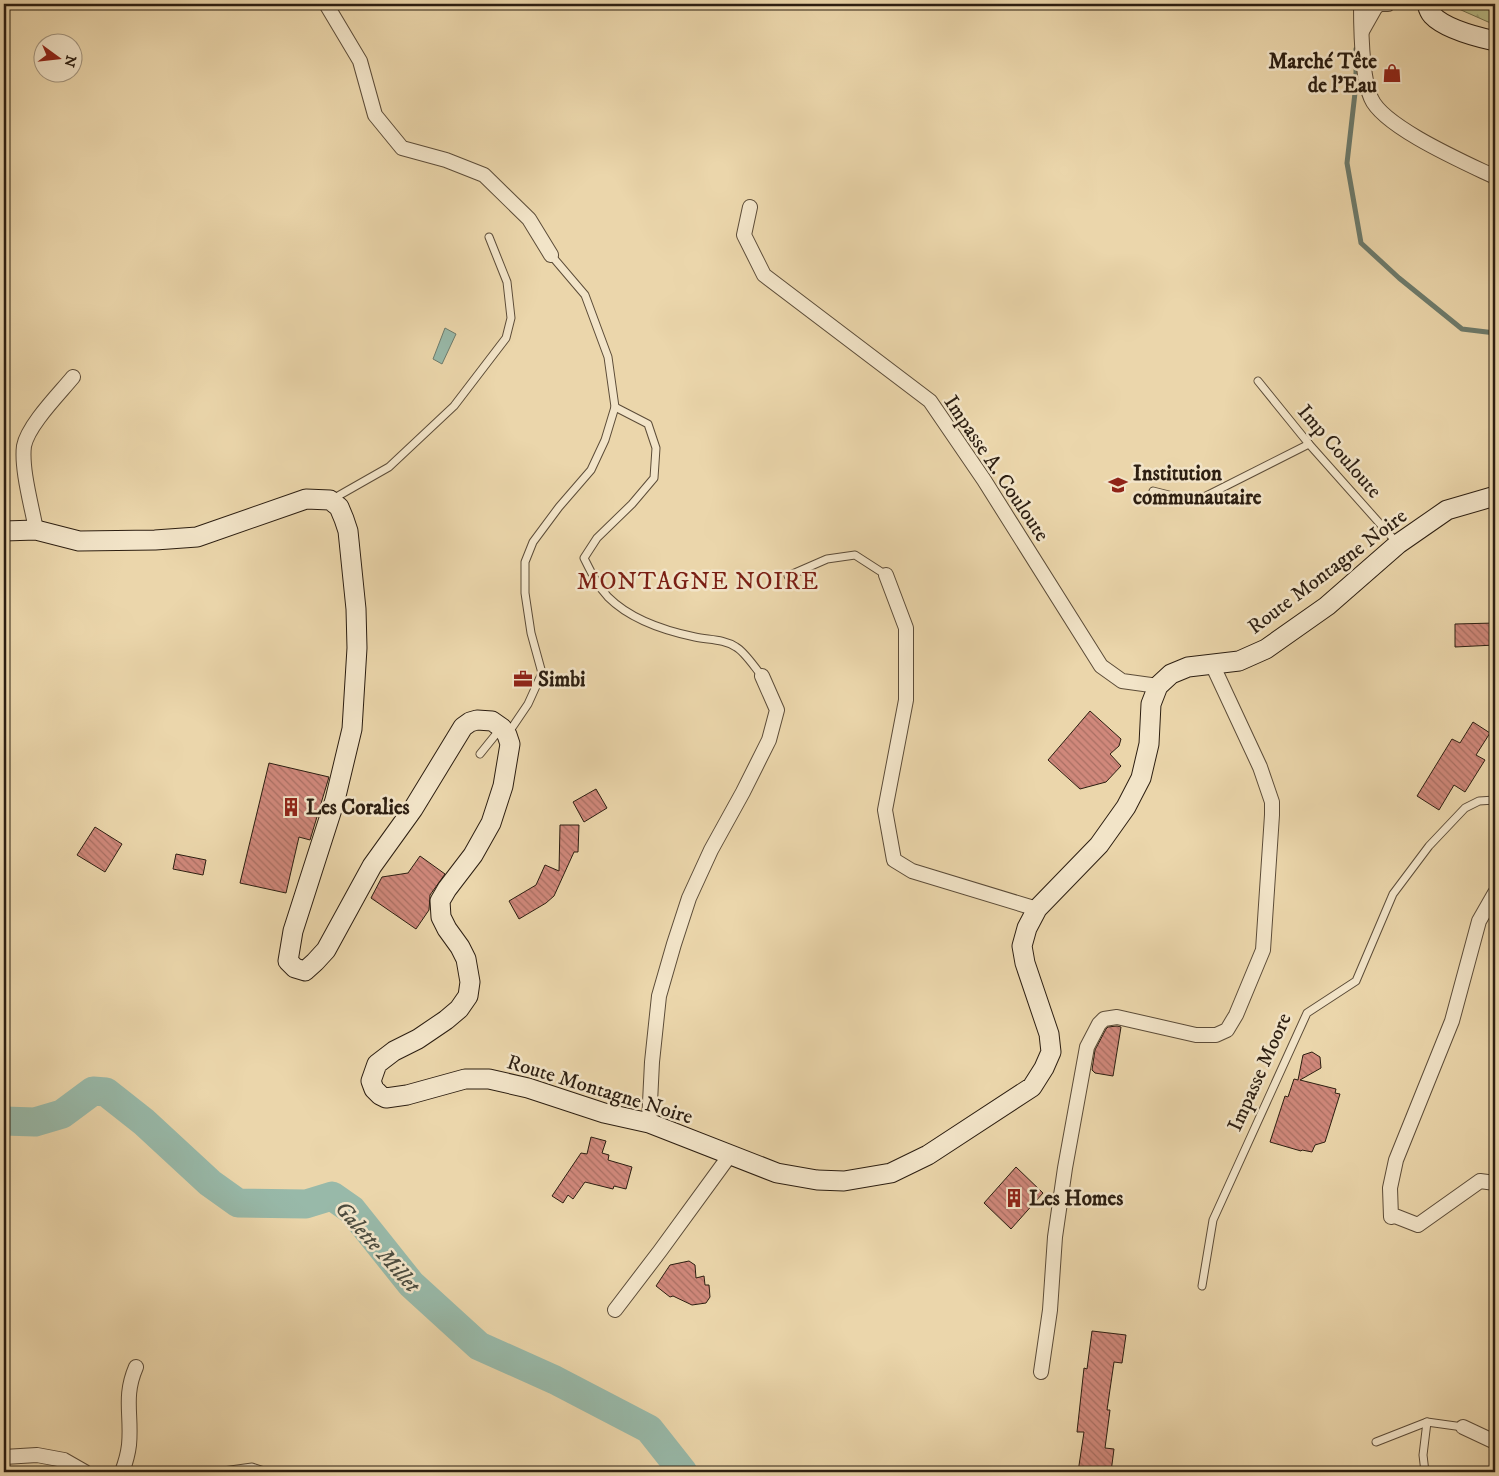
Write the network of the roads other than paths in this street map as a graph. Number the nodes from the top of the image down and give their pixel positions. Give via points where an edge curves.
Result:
1 (326, 4) edge
2 (1361, 4) edge
3 (1388, 4) edge
4 (1425, 7) edge
5 (1362, 31) junction
6 (1495, 41) edge
7 (1495, 177) edge
8 (750, 207) dead end
9 (489, 237) dead end
10 (552, 255) joint
11 (73, 377) dead end
12 (1258, 381) dead end
13 (615, 406) junction
14 (1309, 444) junction
15 (1153, 491) dead end
16 (1495, 496) edge
17 (330, 500) junction
18 (36, 530) junction
19 (4, 531) edge
20 (1398, 544) junction
21 (886, 575) joint
22 (788, 576) dead end
23 (1212, 664) junction
24 (762, 676) joint
25 (1158, 686) junction
26 (509, 738) junction
27 (480, 754) dead end
28 (1495, 800) edge
29 (1495, 893) edge
30 (1037, 909) junction
31 (649, 1123) junction
32 (730, 1155) junction
33 (1495, 1183) edge
34 (1202, 1286) dead end
35 (615, 1310) dead end
36 (136, 1366) dead end
37 (1041, 1372) dead end
38 (1427, 1422) junction
39 (1463, 1427) joint
40 (1376, 1442) dead end
41 (1495, 1442) edge
42 (4, 1457) edge
43 (85, 1472) edge
44 (122, 1472) edge
45 (216, 1472) edge
46 (267, 1472) edge
47 (1425, 1472) edge

1 - 10 street via 360,62 374,115 402,148 484,175 529,220
2 - 5 street
3 - 5 street via 1379,4 1375,8
4 - 6 street via 1440,22
5 - 7 street via 1374,105 1411,135
8 - 25 street, Impasse A. Couloute via 744,235 764,275 930,401 1102,666 1122,681
9 - 17 lane via 507,282 511,318 506,338 454,406 389,467
10 - 13 lane via 585,295 608,357
11 - 18 street via 32,427 25,444 24,460
12 - 14 lane, Imp Couloute
13 - 24 lane via 648,424 656,448 654,478 597,538 584,558 593,577 609,598 630,613 659,627 737,647
13 - 26 lane via 605,440 591,470 533,542 525,562 525,593 531,633 542,673
14 - 15 lane via 1204,497 1186,499
14 - 20 lane, Imp Couloute
16 - 20 street, Route Montagne Noire via 1447,510
17 - 18 street via 306,499 197,537 79,541
17 - 26 street via 338,507 348,531 353,582 357,648 352,730 293,931 288,961 295,968 305,971 326,950 372,866 463,726 478,720 492,721
18 - 19 street
20 - 23 street, Route Montagne Noire via 1327,606 1266,649 1239,661
21 - 22 lane via 856,555 827,558
21 - 30 street via 906,628 906,700 885,810 894,860 912,871
23 - 25 street, Route Montagne Noire via 1188,667 1171,674
23 - 37 street via 1260,767 1272,802 1262,950 1236,1015 1227,1030 1216,1035 1196,1035 1117,1017 1104,1019 1099,1024 1087,1047 1065,1168
24 - 31 street via 777,710 769,740 689,898 674,944 659,996
25 - 30 street, Route Montagne Noire via 1151,704 1149,744 1141,778 1126,806 1099,845
26 - 27 lane
26 - 31 street, Route Montagne Noire via 503,786 491,823 440,901 441,917 466,959 470,982 468,996 446,1020 377,1064 371,1081 374,1089 386,1098 465,1079 489,1079
28 - 34 lane, Impasse Moore via 1478,801 1464,808 1429,846 1392,894 1356,981 1307,1013 1213,1220
29 - 33 street via 1479,921 1452,1021 1396,1160 1390,1188 1391,1217 1418,1225 1480,1181
30 - 32 street, Route Montagne Noire via 1022,946 1049,1034 1051,1052 1032,1087 928,1155 891,1173 844,1181 817,1180 777,1173
31 - 32 street, Route Montagne Noire
32 - 35 street
36 - 44 street via 128,1398 129,1444
38 - 39 lane
38 - 40 lane
38 - 47 lane via 1423,1455
39 - 41 street
42 - 43 street via 37,1455 64,1460
45 - 46 lane via 252,1467

